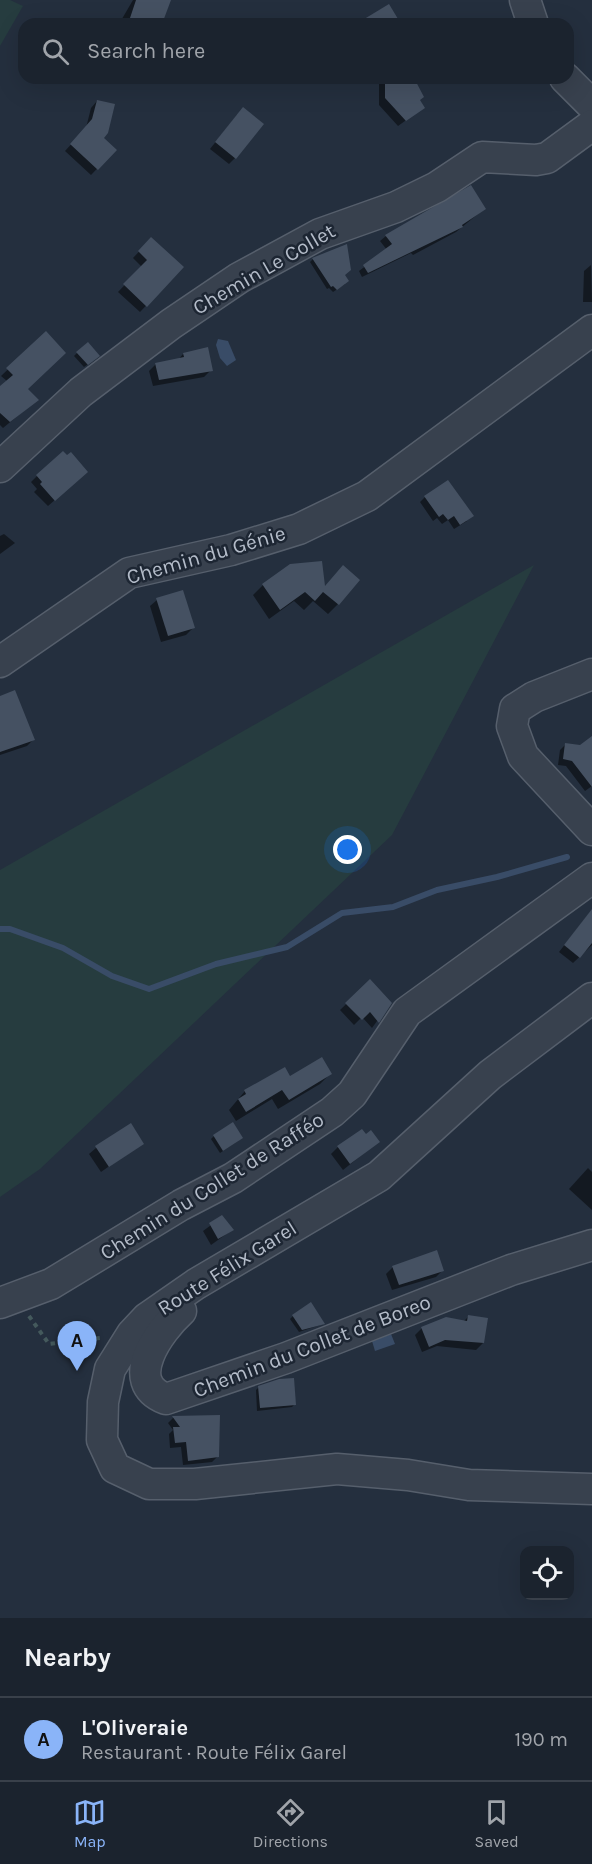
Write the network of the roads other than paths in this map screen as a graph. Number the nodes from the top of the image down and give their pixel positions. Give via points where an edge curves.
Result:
1 (525, 0) edge
2 (531, 18) edge
3 (571, 84) edge
4 (592, 105) edge
5 (592, 125) edge
6 (592, 330) edge
7 (0, 467) edge
8 (0, 662) edge
9 (592, 674) edge
10 (592, 830) edge
11 (592, 878) edge
12 (592, 998) edge
13 (592, 1245) edge
14 (196, 1284) junction
15 (8, 1299) edge
16 (592, 1489) edge

1 - 2 street
3 - 4 street
5 - 7 street, Chemin Le Collet via 547,158 482,157 437,187 396,207 320,234 239,278 81,392
6 - 8 street, Chemin du Génie via 368,496 299,529 231,550 129,573
9 - 10 street via 534,697 515,709 512,726 523,756
11 - 15 street, Chemin du Collet de Rafféo via 407,1012 352,1094 332,1112 233,1178 51,1284
12 - 14 street, Route Félix Garel via 490,1076 379,1176
13 - 14 street, Chemin du Collet de Boreo via 510,1270 275,1362 166,1399 157,1396 149,1385 147,1357 165,1327 195,1299
14 - 16 street, Route Félix Garel via 147,1318 110,1369 103,1402 102,1440 115,1468 149,1484 195,1485 337,1469 469,1485

